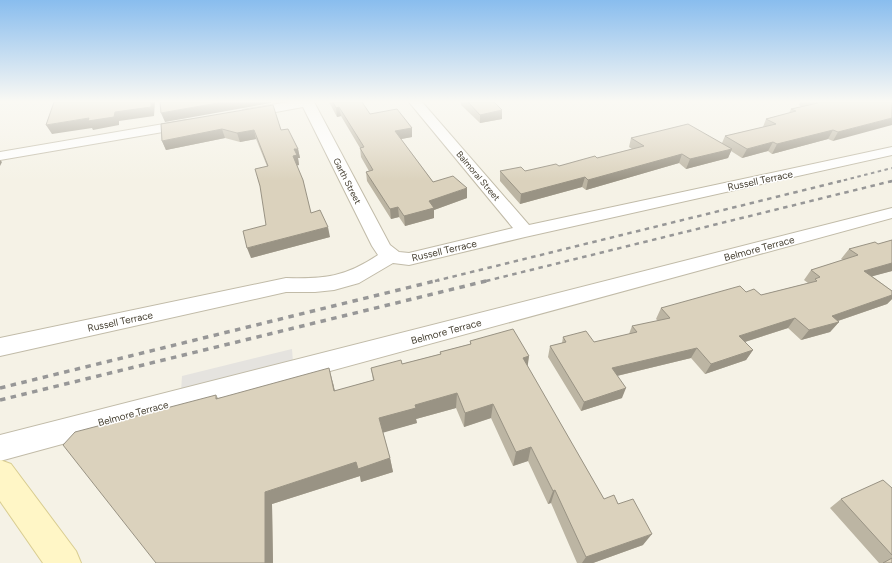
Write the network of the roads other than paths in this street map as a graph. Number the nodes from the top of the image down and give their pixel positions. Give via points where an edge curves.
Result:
1 (162, 128) edge
2 (320, 128) edge
3 (437, 128) edge
4 (892, 151) edge
5 (0, 156) edge
6 (892, 214) edge
7 (524, 232) junction
8 (390, 256) junction
9 (0, 347) edge
10 (0, 448) edge
11 (0, 475) edge
12 (64, 563) edge

1 - 5 street
2 - 8 street, Garth Street via 381,246
3 - 7 street, Balmoral Street
4 - 7 street, Russell Terrace
6 - 10 street, Belmore Terrace
7 - 8 street, Russell Terrace via 409,259
8 - 9 street, Russell Terrace via 345,281 313,286 286,285
11 - 12 main road

